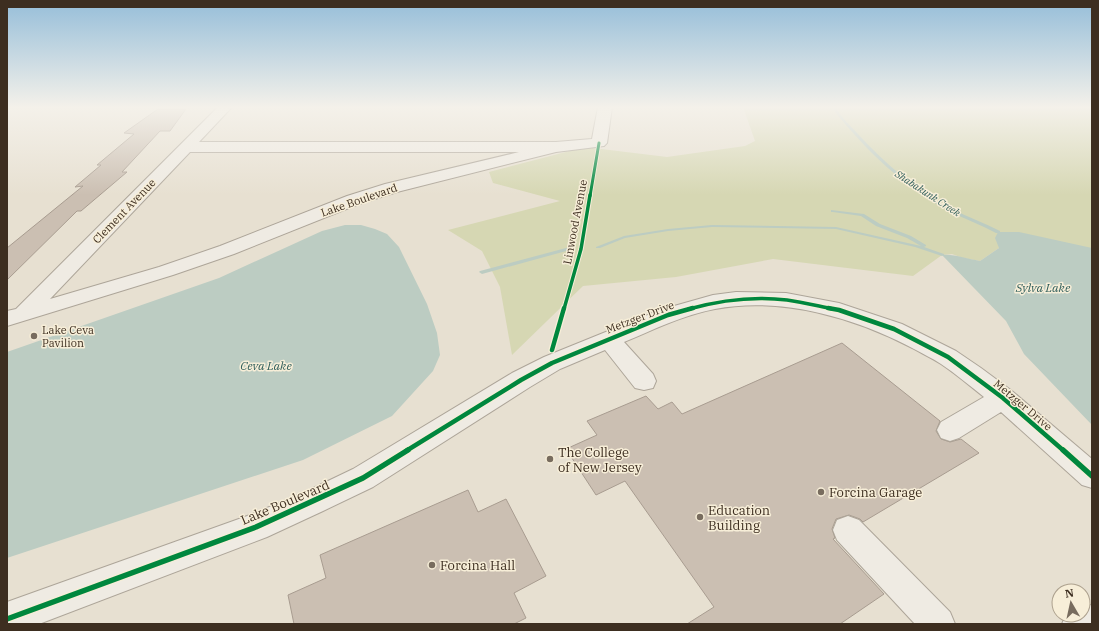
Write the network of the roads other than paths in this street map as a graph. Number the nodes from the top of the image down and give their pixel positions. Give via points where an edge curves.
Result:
1 (197, 136) edge
2 (600, 136) edge
3 (187, 147) junction
4 (556, 147) junction
5 (14, 317) edge
6 (608, 339) junction
7 (552, 363) joint
8 (644, 381) dead end
9 (1003, 398) junction
10 (950, 430) dead end
11 (1092, 476) edge
12 (848, 530) dead end
13 (7, 619) edge
14 (1092, 622) edge
15 (938, 624) edge
16 (1079, 624) edge

1 - 3 street, Clement Avenue
2 - 4 street via 599,143
3 - 4 street
3 - 5 street, Clement Avenue
4 - 5 street, Lake Boulevard via 391,188 166,271
6 - 7 street, Metzger Drive
6 - 8 street
6 - 9 street, Metzger Drive via 713,302 736,299 786,300 840,310 894,329 948,357
7 - 13 street, Lake Boulevard via 363,478 313,502 256,527
9 - 10 street
9 - 11 street, Metzger Drive
12 - 15 street
14 - 16 street

